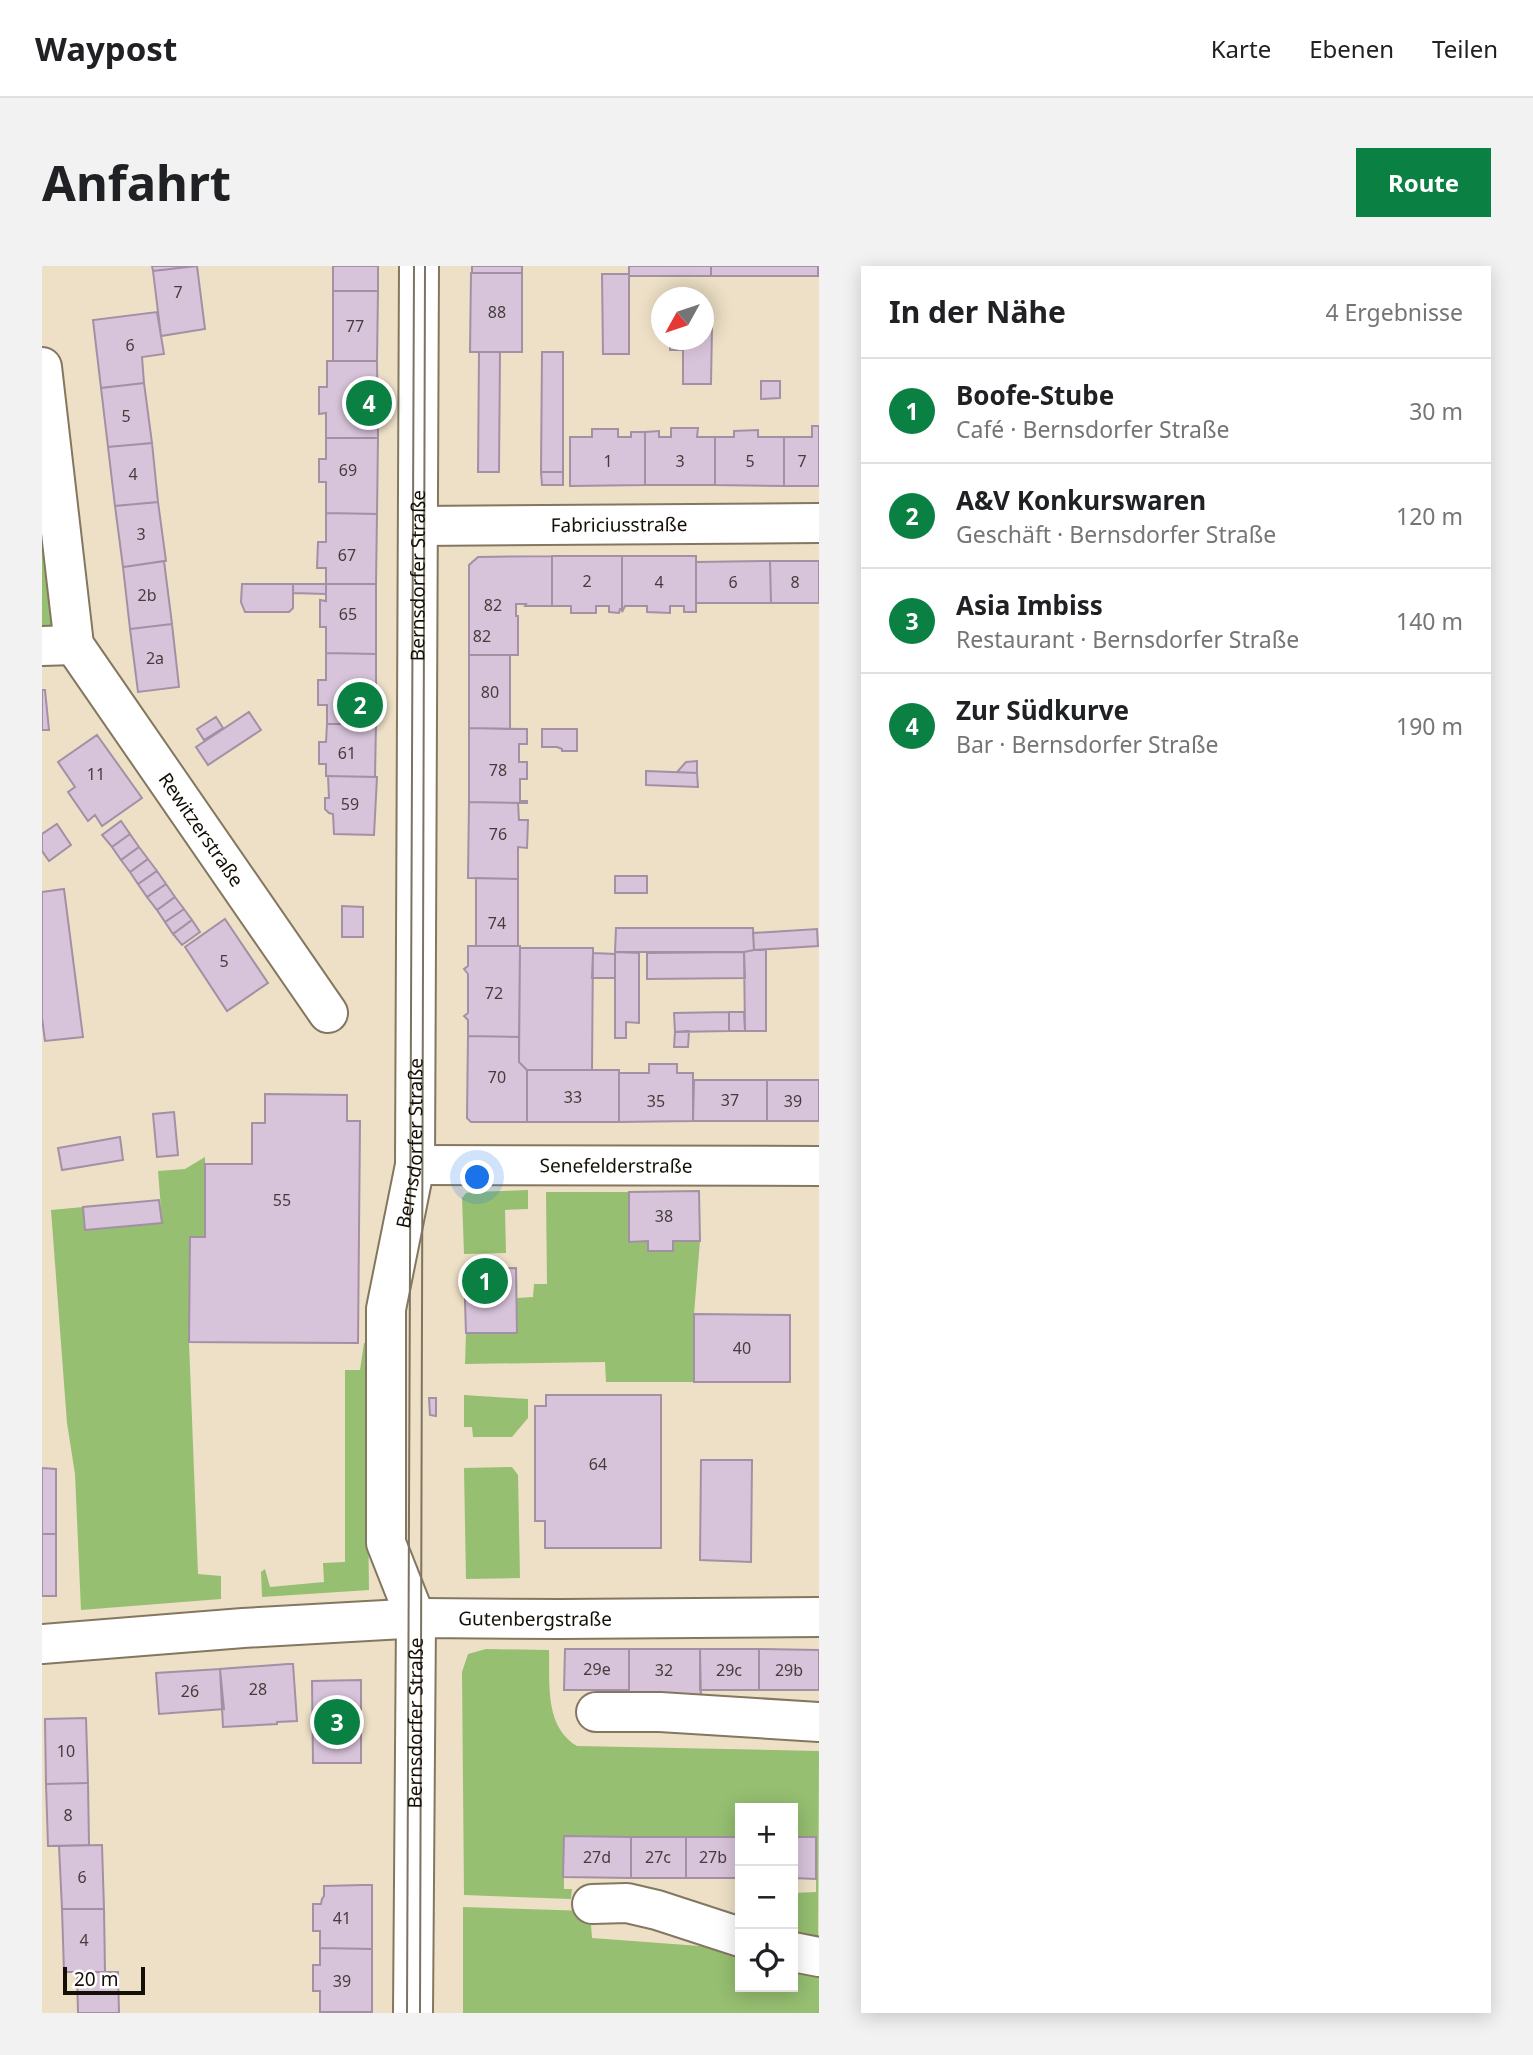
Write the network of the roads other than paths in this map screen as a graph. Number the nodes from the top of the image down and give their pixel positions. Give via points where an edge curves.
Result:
1 (419, 266) edge
2 (42, 367) edge
3 (819, 523) edge
4 (418, 526) junction
5 (58, 645) edge
6 (328, 1013) dead end
7 (415, 1166) junction
8 (819, 1166) edge
9 (819, 1617) edge
10 (416, 1619) junction
11 (42, 1644) edge
12 (596, 1712) dead end
13 (819, 1722) edge
14 (592, 1904) dead end
15 (735, 1935) edge
16 (798, 1953) edge
17 (819, 1957) edge
18 (413, 2013) edge

1 - 4 street, Bernsdorfer Straße
2 - 5 street
3 - 4 street, Fabriciusstraße
4 - 7 street, Bernsdorfer Straße
5 - 6 street, Rewitzerstraße
7 - 8 street, Senefelderstraße
7 - 10 street, Bernsdorfer Straße via 386,1309 386,1543
9 - 10 street, Gutenbergstraße
10 - 11 street, Gutenbergstraße
10 - 18 street, Bernsdorfer Straße
12 - 13 street
14 - 15 street via 627,1903
16 - 17 street

